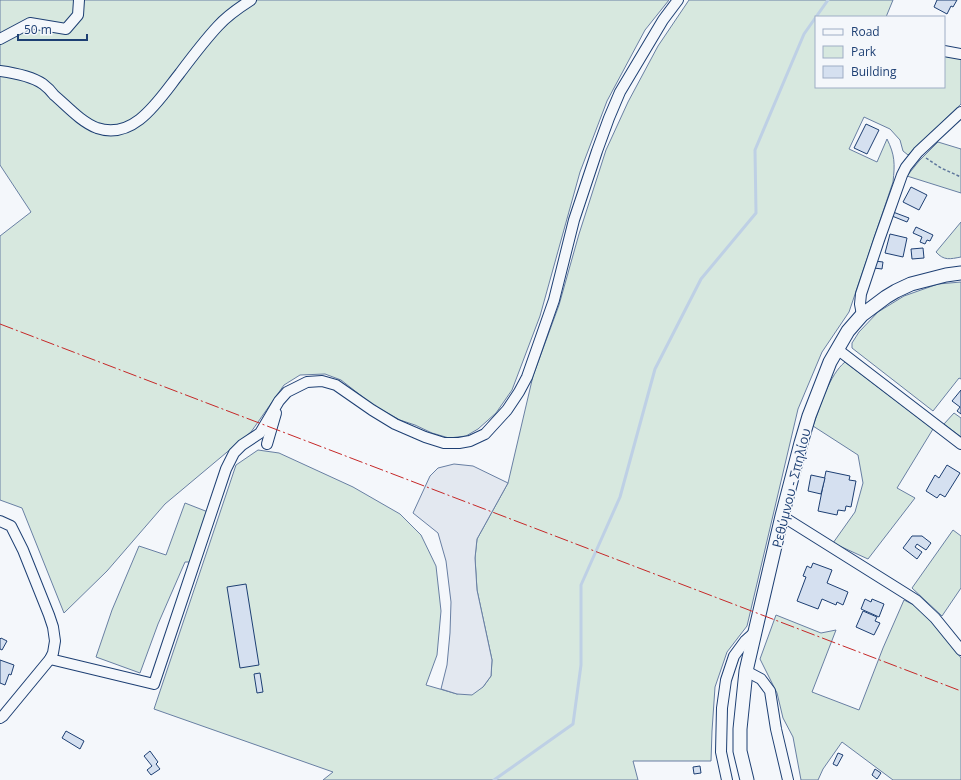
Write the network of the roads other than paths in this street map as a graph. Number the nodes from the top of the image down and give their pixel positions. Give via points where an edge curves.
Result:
1 (79, 0) edge
2 (252, 0) edge
3 (678, 0) edge
4 (0, 39) edge
5 (945, 51) edge
6 (961, 54) edge
7 (0, 71) edge
8 (961, 112) edge
9 (961, 273) edge
10 (862, 315) junction
11 (837, 349) junction
12 (279, 401) junction
13 (267, 444) dead end
14 (961, 444) edge
15 (782, 516) junction
16 (0, 521) edge
17 (755, 632) junction
18 (961, 650) edge
19 (50, 659) junction
20 (746, 671) junction
21 (0, 718) edge
22 (727, 780) edge
23 (747, 780) edge
24 (788, 780) edge

1 - 4 street via 78,15 66,29 30,23
2 - 7 street via 220,24 150,110 137,122 123,128 98,128 85,122 43,84 23,75
3 - 12 street via 663,20 620,92 574,220 554,300 527,377 507,410 485,434 459,443 444,443 425,437 395,424 336,385 322,381 306,382 286,392
5 - 6 street
8 - 10 street via 918,152 902,175 861,294
9 - 10 main road, Ρεθύμνου - Σπηλίου via 911,284 886,297
10 - 11 main road, Ρεθύμνου - Σπηλίου
11 - 14 street
11 - 15 main road, Ρεθύμνου - Σπηλίου via 809,416
12 - 13 street
12 - 19 street via 260,433 234,453 226,469 154,684
15 - 17 main road, Ρεθύμνου - Σπηλίου
15 - 18 street via 916,600 935,618
16 - 19 street via 11,526 49,614 55,641
17 - 20 main road, Ρεθύμνου - Σπηλίου
17 - 22 street via 734,656 726,680 722,708 721,752
19 - 21 street
20 - 23 main road, Ρεθύμνου - Σπηλίου via 740,751
20 - 24 street via 760,679 770,690

